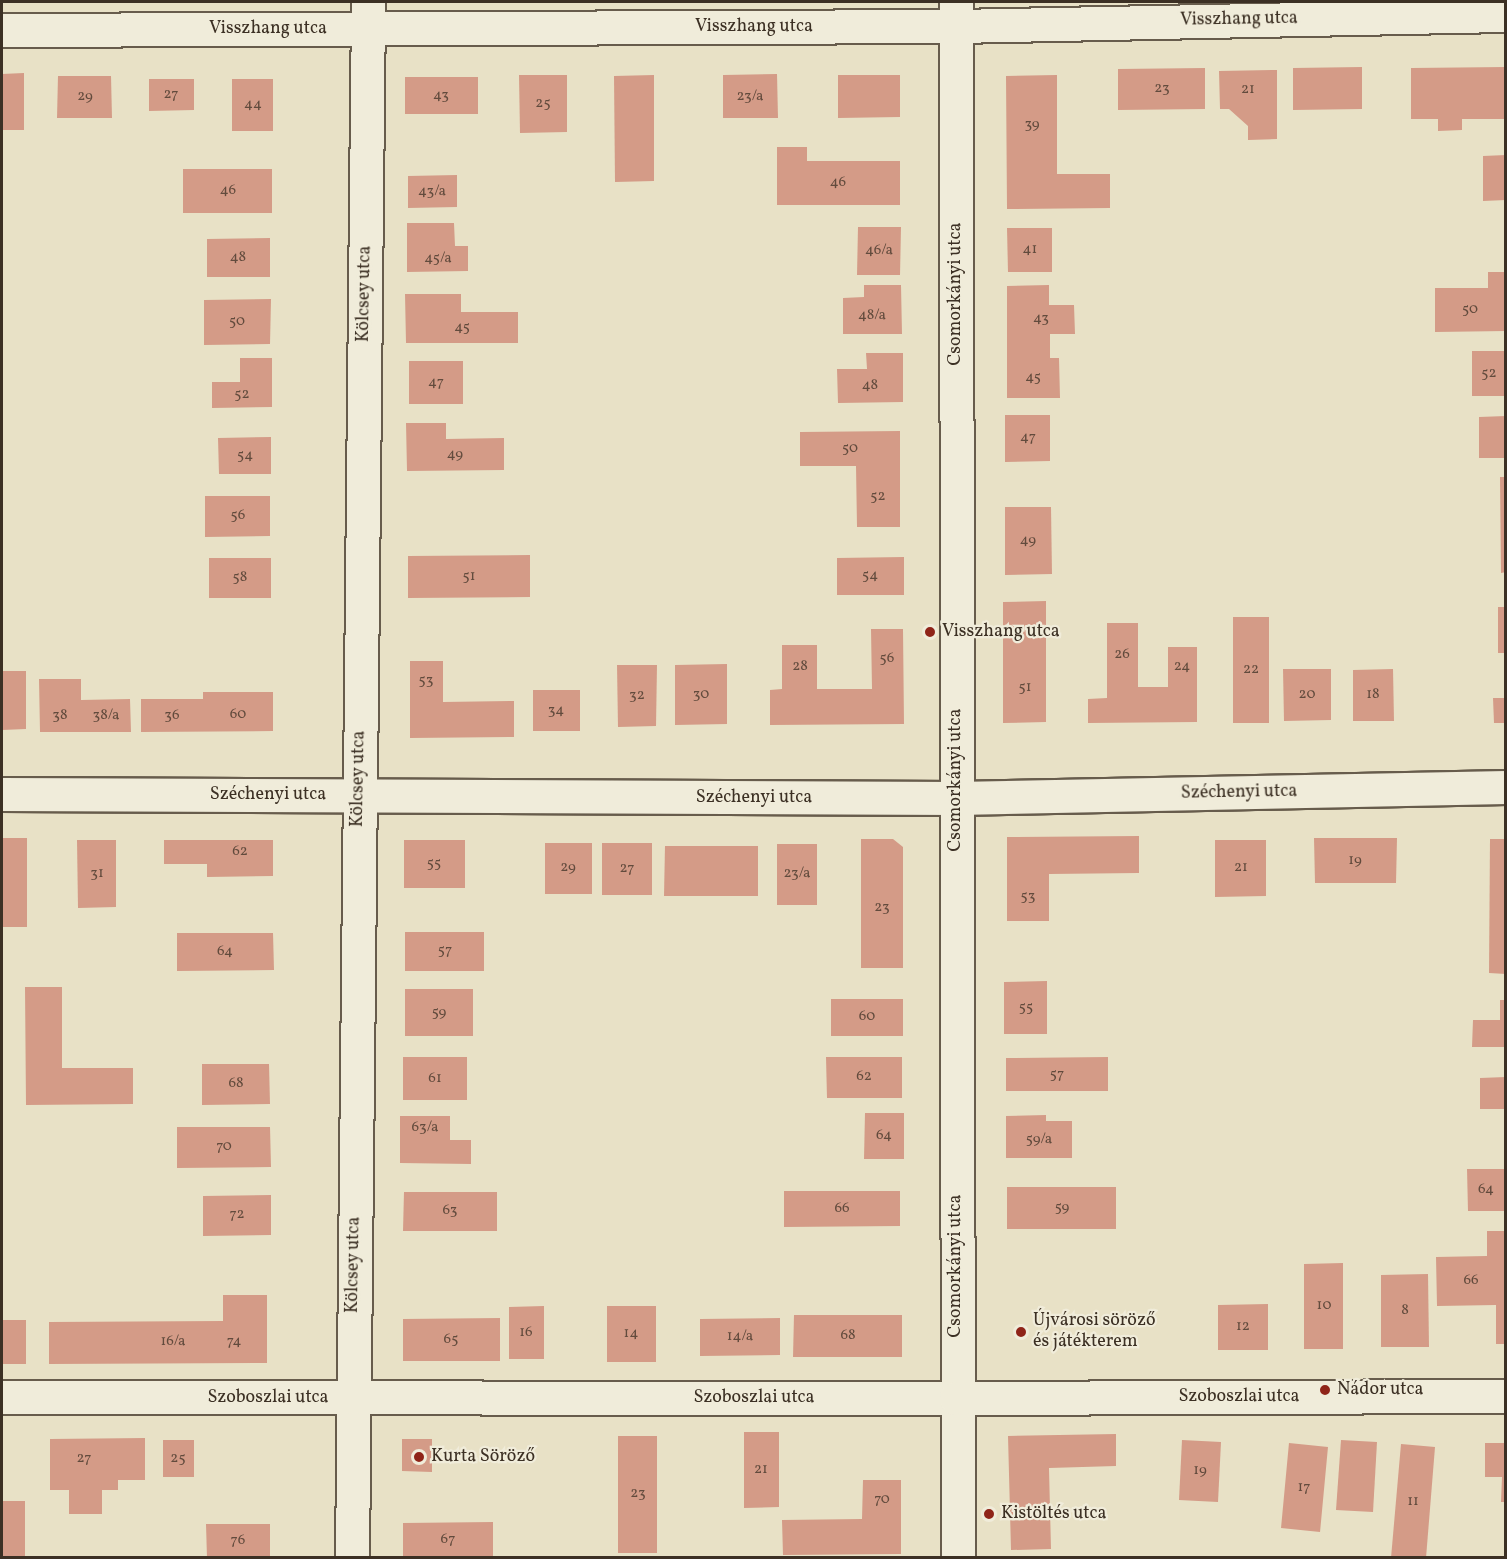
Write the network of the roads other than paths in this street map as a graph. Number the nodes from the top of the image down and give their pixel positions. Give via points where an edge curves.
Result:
1 (956, 14) edge
2 (368, 15) edge
3 (1506, 15) edge
4 (2, 30) edge
5 (1506, 787) edge
6 (2, 794) edge
7 (359, 796) junction
8 (956, 798) junction
9 (1506, 1396) edge
10 (2, 1397) edge
11 (352, 1398) junction
12 (956, 1398) junction
13 (352, 1557) edge
14 (958, 1557) edge

1 - 2 street, Visszhang utca
1 - 3 street, Visszhang utca
1 - 8 street, Csomorkányi utca
2 - 4 street, Visszhang utca
2 - 7 street, Kölcsey utca
5 - 8 street, Széchenyi utca
6 - 7 street, Széchenyi utca
7 - 8 street, Széchenyi utca
7 - 11 street, Kölcsey utca
8 - 12 street, Csomorkányi utca
9 - 12 street, Szoboszlai utca
10 - 11 street, Szoboszlai utca
11 - 12 street, Szoboszlai utca
11 - 13 street, Kölcsey utca
12 - 14 street, Csomorkányi utca

